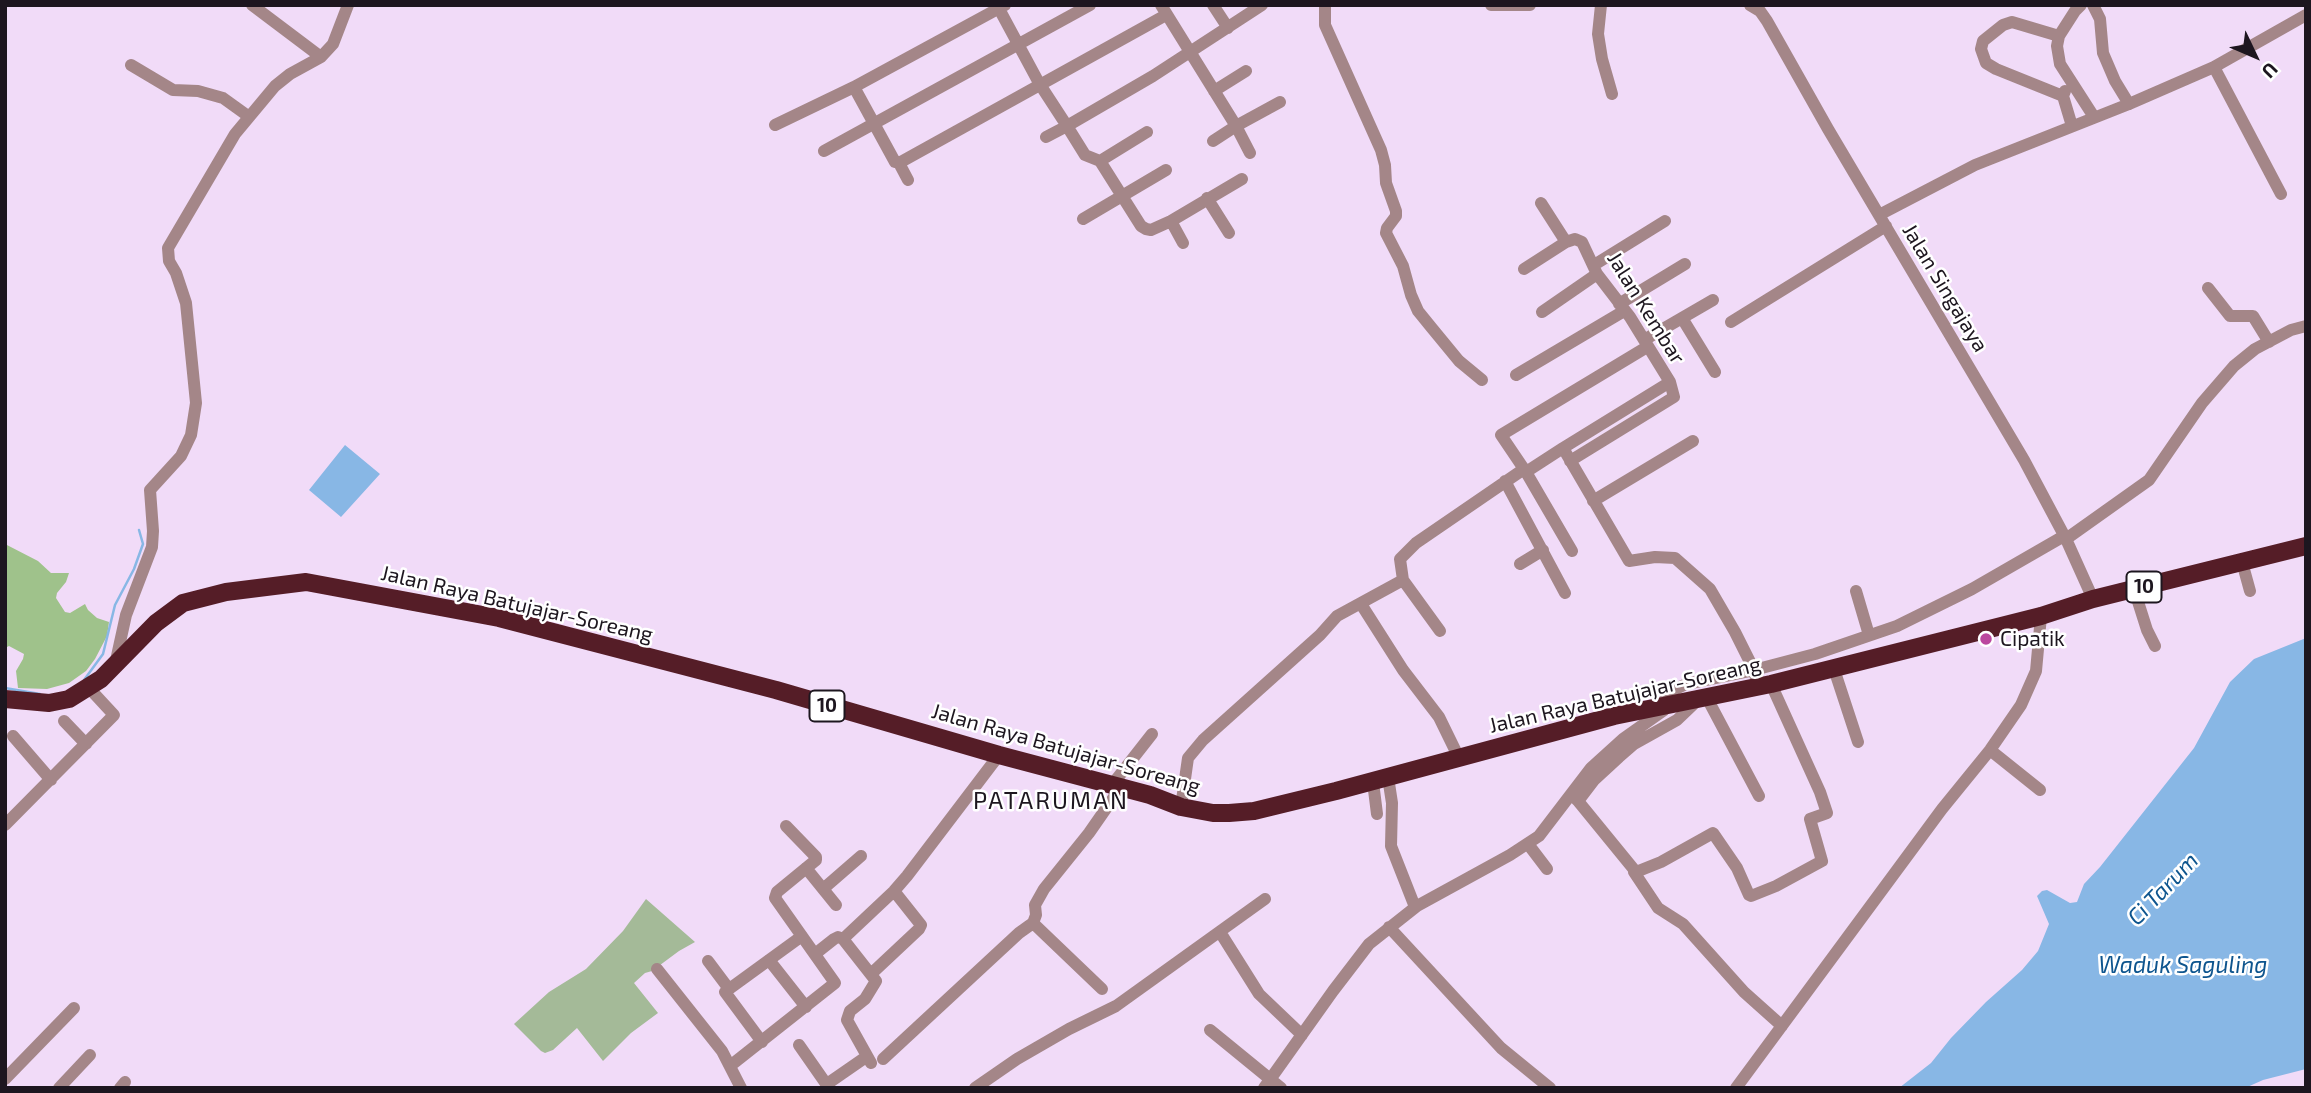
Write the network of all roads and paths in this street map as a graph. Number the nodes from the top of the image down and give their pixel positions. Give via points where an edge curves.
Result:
1 (251, 5) edge
2 (348, 5) edge
3 (1090, 5) edge
4 (1213, 5) edge
5 (1262, 5) edge
6 (1325, 5) edge
7 (1491, 5) edge
8 (1530, 5) edge
9 (1601, 5) edge
10 (2081, 5) edge
11 (2094, 5) edge
12 (1000, 6) edge
13 (1499, 6) edge
14 (1759, 7) edge
15 (1163, 10) edge
16 (2306, 15) edge
17 (1228, 28) junction
18 (2059, 36) junction
19 (1019, 46) junction
20 (1191, 53) junction
21 (321, 57) junction
22 (131, 65) dead end
23 (2214, 67) junction
24 (1246, 71) dead end
25 (1039, 83) junction
26 (2074, 86) junction
27 (853, 87) junction
28 (1214, 91) junction
29 (1612, 94) dead end
30 (2063, 96) junction
31 (1280, 102) dead end
32 (2129, 104) junction
33 (248, 116) junction
34 (2094, 117) junction
35 (775, 125) dead end
36 (874, 125) junction
37 (1236, 125) junction
38 (2072, 126) junction
39 (1067, 127) junction
40 (1147, 132) dead end
41 (1046, 137) dead end
42 (1213, 141) dead end
43 (824, 151) dead end
44 (1250, 153) dead end
45 (1100, 161) junction
46 (899, 163) junction
47 (1166, 170) dead end
48 (1242, 178) dead end
49 (908, 180) dead end
50 (2281, 194) dead end
51 (1123, 196) junction
52 (1207, 198) junction
53 (1541, 203) dead end
54 (1083, 219) dead end
55 (1883, 220) junction
56 (1171, 221) junction
57 (1665, 221) dead end
58 (1229, 233) dead end
59 (1566, 242) junction
60 (1183, 243) dead end
61 (1685, 264) dead end
62 (1524, 269) dead end
63 (1595, 269) junction
64 (2208, 288) dead end
65 (1713, 300) dead end
66 (1621, 307) junction
67 (1542, 312) dead end
68 (1682, 318) junction
69 (1731, 322) dead end
70 (2306, 326) edge
71 (2267, 338) junction
72 (1646, 343) junction
73 (1715, 373) dead end
74 (1516, 375) dead end
75 (1482, 380) dead end
76 (1670, 382) junction
77 (1693, 442) dead end
78 (1563, 448) junction
79 (1570, 461) junction
80 (1525, 470) junction
81 (1505, 481) junction
82 (1593, 501) junction
83 (2065, 537) junction
84 (2306, 546) edge
85 (1543, 550) junction
86 (1572, 551) dead end
87 (2242, 562) junction
88 (1520, 564) dead end
89 (1403, 580) junction
90 (2134, 589) junction
91 (1856, 591) dead end
92 (2250, 591) dead end
93 (1565, 593) dead end
94 (2093, 599) junction
95 (1361, 604) junction
96 (2041, 616) junction
97 (1440, 631) dead end
98 (1869, 635) junction
99 (2155, 646) dead end
100 (115, 665) junction
101 (1834, 669) junction
102 (1759, 679) junction
103 (89, 688) junction
104 (5, 699) edge
105 (1701, 699) junction
106 (1669, 705) junction
107 (64, 721) dead end
108 (1152, 734) dead end
109 (13, 736) dead end
110 (1858, 742) dead end
111 (86, 744) junction
112 (1990, 750) junction
113 (999, 755) junction
114 (1459, 758) junction
115 (1380, 779) junction
116 (51, 780) junction
117 (1116, 786) junction
118 (2040, 790) dead end
119 (1759, 796) dead end
120 (1575, 798) junction
121 (1181, 807) junction
122 (1377, 814) dead end
123 (8, 817) edge
124 (786, 825) dead end
125 (1528, 844) junction
126 (861, 856) dead end
127 (806, 868) junction
128 (1546, 869) dead end
129 (1634, 872) junction
130 (823, 889) junction
131 (894, 891) junction
132 (1265, 899) dead end
133 (835, 905) dead end
134 (1415, 907) junction
135 (1032, 923) junction
136 (1389, 927) junction
137 (1220, 932) junction
138 (802, 936) junction
139 (843, 939) junction
140 (816, 954) junction
141 (769, 960) junction
142 (708, 961) dead end
143 (657, 969) dead end
144 (871, 974) junction
145 (729, 989) junction
146 (1102, 989) dead end
147 (806, 1007) junction
148 (74, 1008) dead end
149 (1782, 1026) junction
150 (1210, 1030) dead end
151 (1302, 1035) junction
152 (762, 1042) junction
153 (799, 1045) dead end
154 (90, 1055) dead end
155 (873, 1060) junction
156 (730, 1066) junction
157 (5, 1079) edge
158 (1267, 1083) edge
159 (828, 1086) edge
160 (59, 1088) edge
161 (741, 1088) edge
162 (975, 1088) edge
163 (1281, 1088) edge
164 (1550, 1088) edge
165 (1736, 1088) edge

1 - 21 street
2 - 21 street via 335,40
3 - 19 street
4 - 17 street
5 - 17 street
6 - 75 street via 1325,25 1381,150 1396,211 1386,233 1418,311 1459,361
7 - 13 street
8 - 13 street
9 - 29 street via 1598,34
10 - 18 street
11 - 32 street via 2103,53
12 - 19 street
12 - 27 street
14 - 55 street, Jalan Singajaya
15 - 20 street
15 - 25 street
16 - 23 street
17 - 20 street
18 - 26 street via 2060,64
18 - 30 street via 2012,22 1983,41 1981,49 1986,63 1996,69
19 - 25 street
19 - 36 street
20 - 28 street
20 - 39 street
21 - 33 street via 282,79
22 - 33 street via 173,90 223,98
23 - 32 street
23 - 50 street
24 - 28 street
25 - 39 street
25 - 46 street
26 - 30 street
26 - 34 street
27 - 35 street
27 - 36 street
28 - 37 street
30 - 38 street
31 - 37 street
32 - 34 street
33 - 100 street via 167,252 186,303 196,402 191,435 181,456 150,490 152,547 126,615
34 - 38 street
36 - 43 street
36 - 46 street
37 - 42 street
37 - 44 street
38 - 55 street via 1958,173
39 - 41 street
39 - 45 street via 1085,155
40 - 45 street
45 - 51 street
46 - 49 street
47 - 51 street
48 - 52 street
51 - 54 street
51 - 56 street via 1146,229
52 - 56 street
52 - 58 street
53 - 59 street
55 - 69 street
55 - 83 street, Jalan Singajaya
56 - 60 street
57 - 63 street
59 - 62 street
59 - 63 street, Jalan Kembar via 1582,242
61 - 66 street
63 - 66 street, Jalan Kembar
63 - 67 street
64 - 71 street via 2230,316 2253,316
65 - 68 street
66 - 72 street, Jalan Kembar
66 - 74 street
68 - 72 street
68 - 73 street
70 - 71 street
71 - 83 street via 2224,375 2149,480
72 - 76 street, Jalan Kembar
72 - 80 street via 1501,435
76 - 78 street, Jalan Kembar
76 - 79 street via 1674,397
77 - 82 street
78 - 79 street
78 - 80 street, Jalan Kembar
79 - 82 street
80 - 81 street, Jalan Kembar
80 - 86 street
81 - 85 street
81 - 89 street, Jalan Kembar via 1407,551 1399,566
82 - 102 street via 1629,561 1675,558 1710,589
83 - 94 street, Jalan Singajaya
83 - 98 street via 1972,589
84 - 87 highway, Jalan Raya Batujajar-Soreang / 10
85 - 88 street
85 - 93 street
87 - 90 highway, Jalan Raya Batujajar-Soreang / 10
87 - 92 street
89 - 95 street
89 - 97 street
90 - 94 highway, Jalan Raya Batujajar-Soreang / 10
90 - 99 street
91 - 98 street
94 - 96 highway, Jalan Raya Batujajar-Soreang / 10
95 - 114 street via 1438,717
95 - 121 street via 1332,620 1203,740 1188,758
96 - 101 highway, Jalan Raya Batujajar-Soreang / 10
96 - 112 street via 2039,654 2031,683
98 - 102 street
100 - 103 highway, Jalan Raya Batujajar-Soreang / 10
100 - 113 highway, Jalan Raya Batujajar-Soreang / 10 via 156,622 183,603 226,592 306,582 499,618 776,690
101 - 102 highway, Jalan Raya Batujajar-Soreang / 10
101 - 110 street
102 - 105 highway, Jalan Raya Batujajar-Soreang / 10
102 - 106 street via 1677,687 1670,692
102 - 129 street via 1827,813 1810,819 1822,860 1751,896 1713,833
103 - 104 highway, Jalan Raya Batujajar-Soreang / 10 via 49,703
103 - 111 street via 114,715
105 - 106 highway, Jalan Raya Batujajar-Soreang / 10
105 - 119 street
105 - 120 street via 1619,757
106 - 114 highway, Jalan Raya Batujajar-Soreang / 10
106 - 120 street via 1607,752
107 - 111 street
108 - 117 street
109 - 116 street
111 - 116 street
112 - 118 street
112 - 149 street
113 - 117 highway, Jalan Raya Batujajar-Soreang / 10
113 - 131 street
114 - 115 highway, Jalan Raya Batujajar-Soreang / 10
115 - 121 highway, Jalan Raya Batujajar-Soreang / 10 via 1254,811 1218,813
115 - 122 street
115 - 134 street via 1392,803 1391,846
116 - 123 street
117 - 121 highway, Jalan Raya Batujajar-Soreang / 10
117 - 135 street via 1089,833 1044,889
120 - 125 street
120 - 129 street
124 - 127 street via 816,857
125 - 128 street
125 - 134 street
126 - 130 street
127 - 130 street
127 - 138 street via 775,894
129 - 149 street via 1658,908 1683,924 1744,992
130 - 133 street
131 - 139 street
131 - 144 street via 921,925
132 - 137 street
134 - 136 street
135 - 146 street
135 - 155 street
136 - 151 street via 1352,965
136 - 164 street via 1501,1048
137 - 151 street via 1259,994
137 - 162 street via 1116,1006 1007,1065
138 - 140 street
138 - 141 street
139 - 140 street via 834,939
139 - 144 street
140 - 147 street via 835,983
141 - 145 street
141 - 147 street
142 - 145 street
143 - 156 street
144 - 155 street via 876,981 847,1020
145 - 152 street via 726,995
147 - 152 street
148 - 157 street
149 - 165 street
150 - 158 street
151 - 158 street
152 - 156 street
153 - 159 street
154 - 160 street
155 - 159 street
156 - 161 street
158 - 163 street

